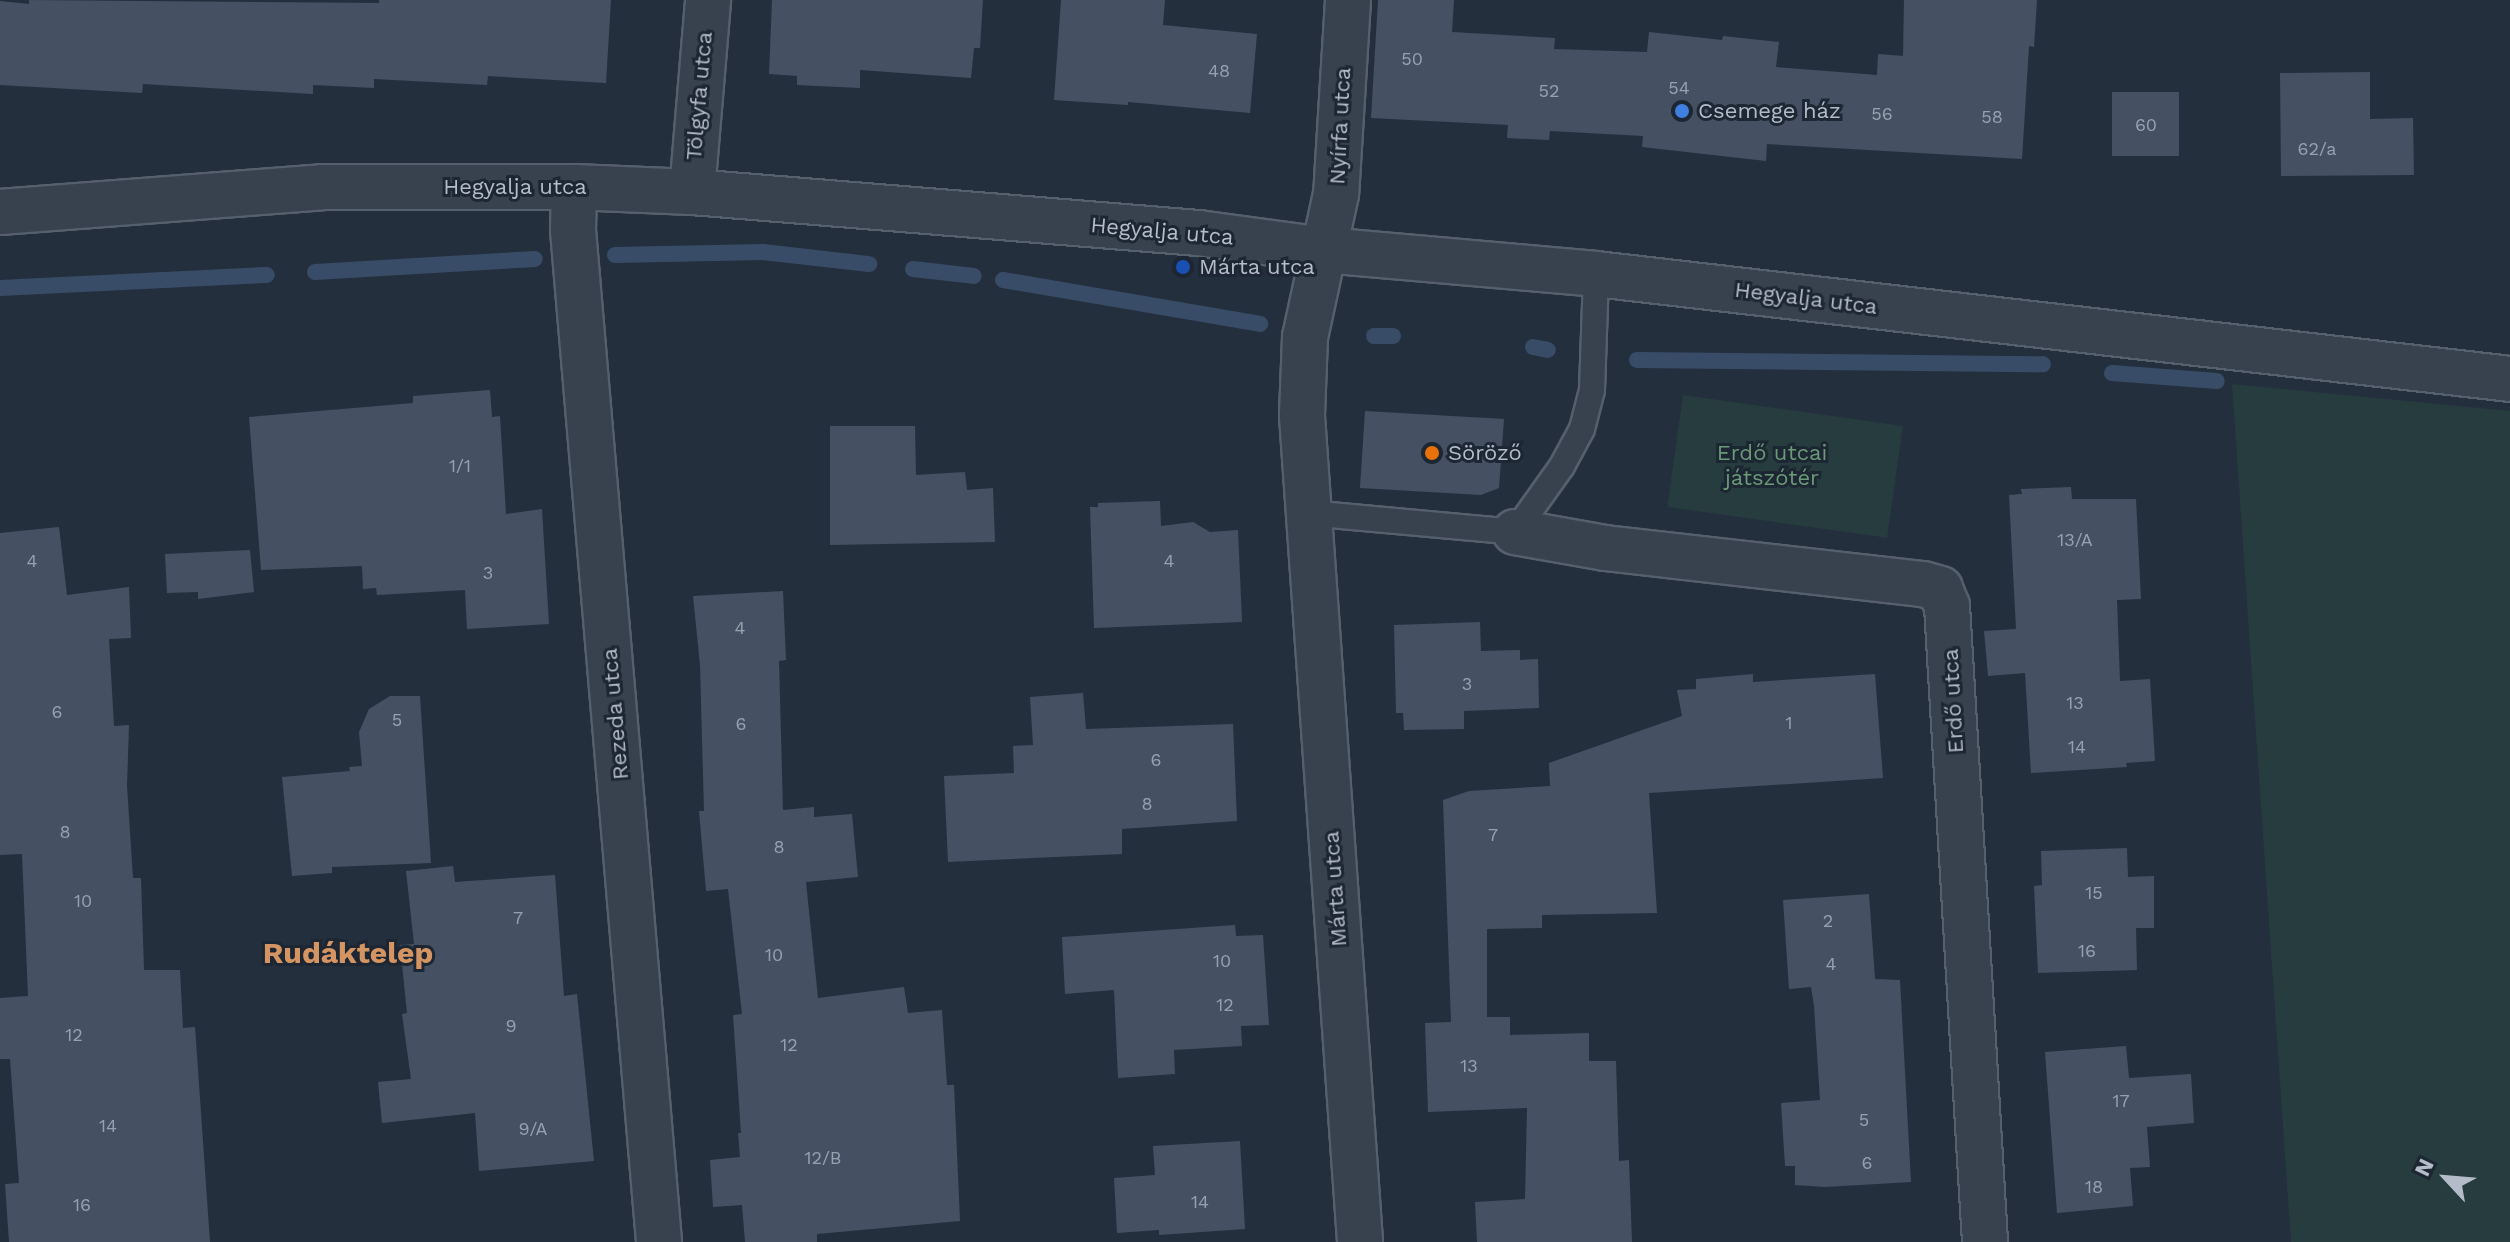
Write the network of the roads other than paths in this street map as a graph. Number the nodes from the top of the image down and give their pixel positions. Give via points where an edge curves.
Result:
1 (708, 0) edge
2 (1348, 0) edge
3 (574, 187) junction
4 (692, 192) junction
5 (0, 212) edge
6 (1324, 250) junction
7 (1596, 274) junction
8 (2510, 379) edge
9 (1308, 513) junction
10 (1515, 532) junction
11 (659, 1242) edge
12 (1360, 1242) edge
13 (1985, 1242) edge

1 - 4 street, Tölgyfa utca
2 - 6 street, Nyírfa utca via 1336,194
3 - 4 street, Hegyalja utca
3 - 5 street, Hegyalja utca via 322,187
3 - 11 street, Rezeda utca via 573,230
4 - 6 street, Hegyalja utca via 1198,233
6 - 7 street, Hegyalja utca
6 - 9 street, Márta utca via 1305,337 1302,416
7 - 8 street, Hegyalja utca
7 - 10 lane via 1592,390 1582,429
9 - 10 lane
9 - 12 street, Márta utca
10 - 13 street, Erdő utca via 1940,589 1947,606

